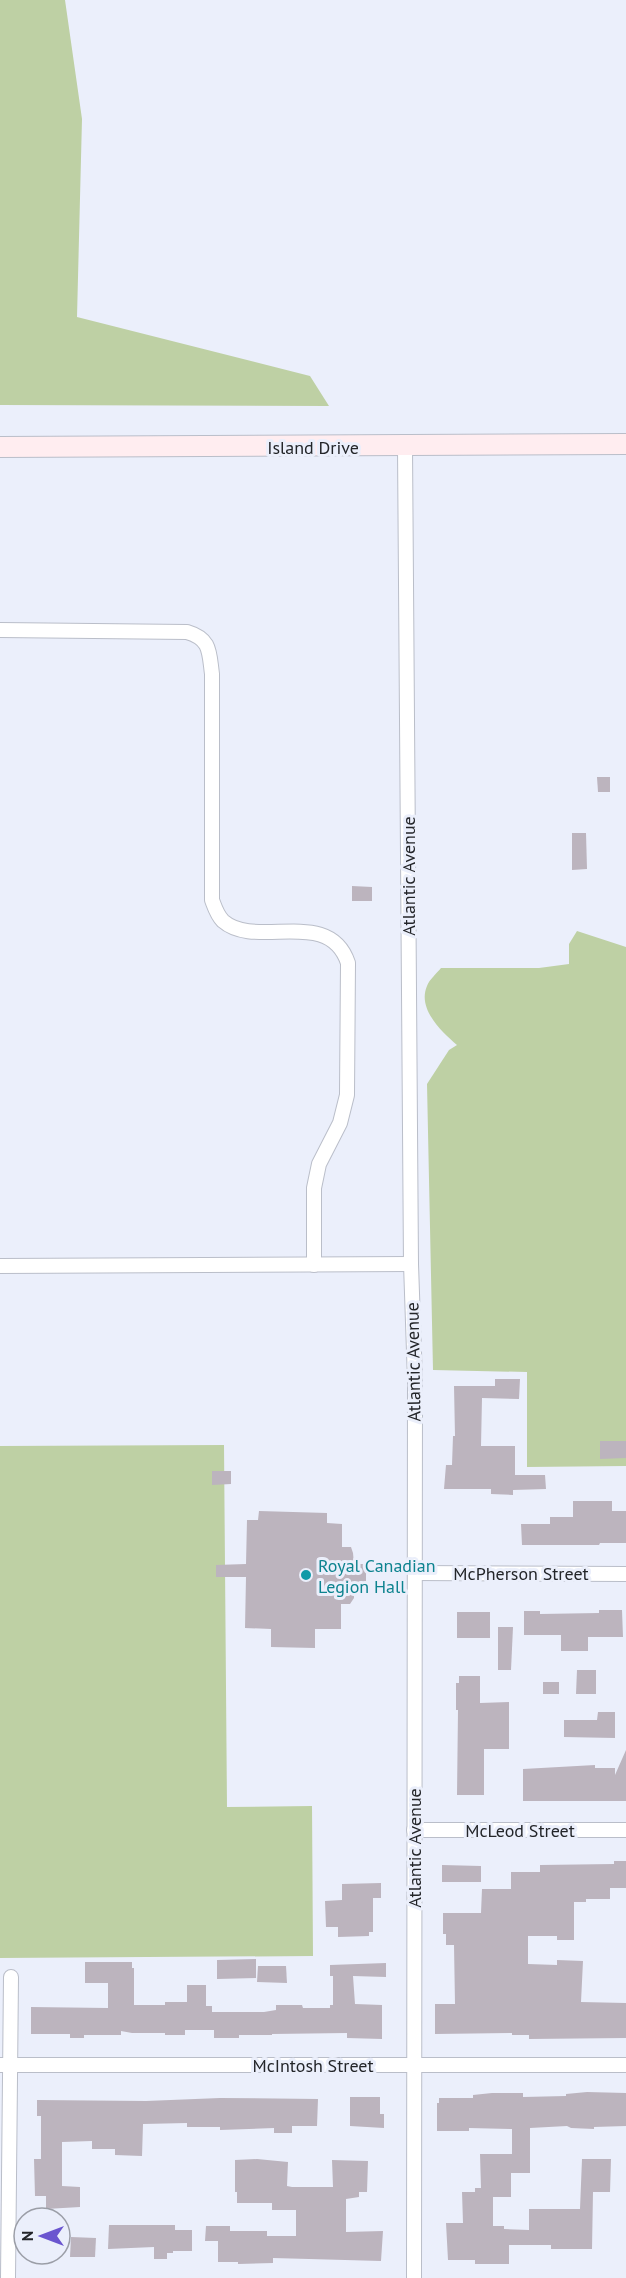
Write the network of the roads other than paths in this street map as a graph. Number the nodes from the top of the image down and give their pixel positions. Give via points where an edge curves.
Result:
1 (626, 444) edge
2 (0, 447) edge
3 (405, 447) junction
4 (0, 630) edge
5 (411, 1264) junction
6 (314, 1265) junction
7 (0, 1266) edge
8 (415, 1573) junction
9 (626, 1574) edge
10 (414, 1830) junction
11 (626, 1830) edge
12 (11, 1977) dead end
13 (5, 2065) edge
14 (414, 2065) junction
15 (626, 2065) edge
16 (8, 2278) edge
17 (414, 2278) edge

1 - 3 street, Island Drive
2 - 3 street, Island Drive
3 - 5 street, Atlantic Avenue
4 - 6 street via 187,632 204,639 212,674 212,900 217,915 233,928 325,936 344,951 348,963 347,1095 314,1188
5 - 6 street
5 - 8 street, Atlantic Avenue
6 - 7 street
8 - 9 street, McPherson Street
8 - 10 street, Atlantic Avenue
10 - 11 street, McLeod Street
10 - 14 street, Atlantic Avenue
12 - 13 street
13 - 14 street, McIntosh Street
13 - 16 street
14 - 15 street, McIntosh Street
14 - 17 street, Atlantic Avenue

